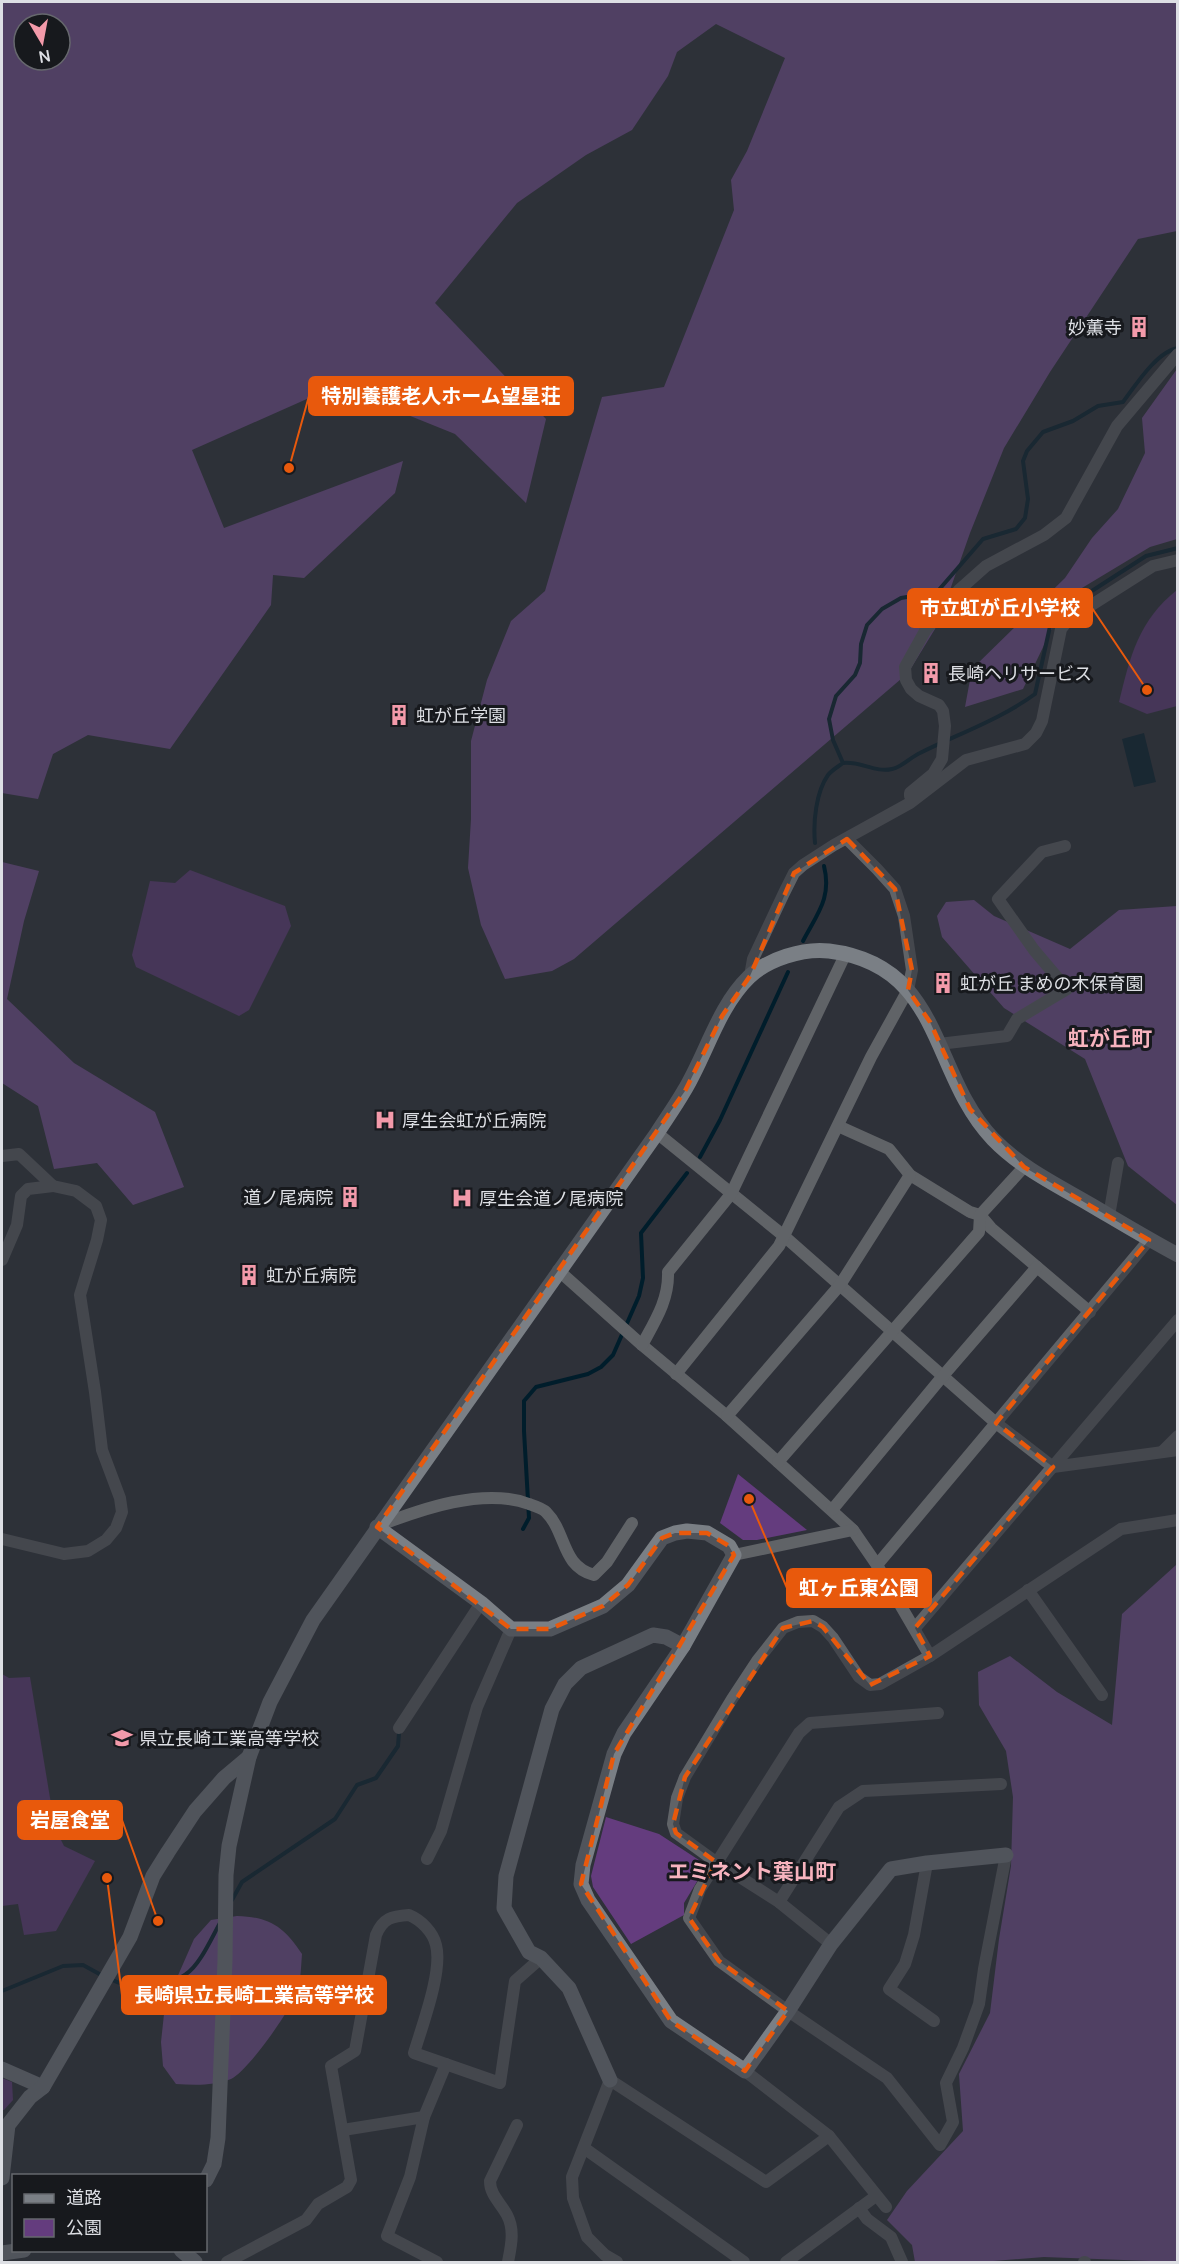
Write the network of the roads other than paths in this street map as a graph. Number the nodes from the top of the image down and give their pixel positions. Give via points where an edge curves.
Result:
1 (1177, 354) edge
2 (1178, 560) edge
3 (910, 803) junction
4 (847, 839) junction
5 (1065, 846) dead end
6 (846, 953) junction
7 (750, 976) junction
8 (908, 990) junction
9 (939, 1044) junction
10 (838, 1126) junction
11 (657, 1133) junction
12 (2, 1156) edge
13 (1118, 1163) dead end
14 (1024, 1167) junction
15 (910, 1175) junction
16 (53, 1186) junction
17 (731, 1194) junction
18 (980, 1215) junction
19 (1109, 1216) junction
20 (784, 1236) junction
21 (1149, 1240) junction
22 (1178, 1255) edge
23 (2, 1260) edge
24 (1037, 1268) junction
25 (558, 1270) junction
26 (840, 1285) junction
27 (1090, 1312) junction
28 (1178, 1320) edge
29 (893, 1332) junction
30 (642, 1345) junction
31 (676, 1374) junction
32 (942, 1377) junction
33 (727, 1416) junction
34 (996, 1423) junction
35 (1178, 1436) edge
36 (1178, 1450) edge
37 (1162, 1452) junction
38 (778, 1462) junction
39 (1053, 1467) junction
40 (832, 1510) junction
41 (1178, 1520) edge
42 (632, 1523) dead end
43 (377, 1527) junction
44 (853, 1530) junction
45 (2, 1539) edge
46 (734, 1555) junction
47 (877, 1565) junction
48 (1028, 1590) junction
49 (481, 1603) junction
50 (915, 1628) junction
51 (511, 1629) junction
52 (683, 1646) junction
53 (930, 1656) junction
54 (1102, 1695) dead end
55 (938, 1713) dead end
56 (399, 1728) dead end
57 (249, 1757) junction
58 (1001, 1784) dead end
59 (1006, 1855) joint
60 (427, 1858) dead end
61 (716, 1862) junction
62 (927, 1863) junction
63 (779, 1902) junction
64 (831, 1944) junction
65 (541, 1958) junction
66 (788, 2011) junction
67 (934, 2021) dead end
68 (446, 2064) junction
69 (2, 2069) edge
70 (745, 2071) junction
71 (610, 2080) junction
72 (43, 2087) junction
73 (424, 2117) junction
74 (517, 2125) dead end
75 (343, 2130) junction
76 (829, 2136) junction
77 (585, 2148) junction
78 (2, 2178) edge
79 (207, 2178) edge
80 (876, 2196) junction
81 (886, 2207) dead end
82 (859, 2208) junction
83 (183, 2252) edge
84 (195, 2262) edge
85 (227, 2262) edge
86 (437, 2262) edge
87 (508, 2262) edge
88 (617, 2262) edge
89 (744, 2262) edge
90 (786, 2262) edge
91 (902, 2262) edge

1 - 3 street via 1117,426 1066,518 1044,535 986,566 959,590 926,631 905,668 906,680 919,696 939,705 945,731 942,759 933,774 910,793
2 - 3 street via 1153,566 1068,620 1061,629 1042,721 1025,744 966,760
3 - 4 street
4 - 7 street via 794,873 753,959
4 - 8 street via 895,889 904,916 912,970
5 - 9 street via 1042,852 998,899 1067,989 1017,1019 1007,1036
6 - 7 street via 809,951 773,961
6 - 8 street via 878,965
6 - 17 street
7 - 11 street via 722,1016 685,1091
8 - 9 street via 918,1001
8 - 10 street
9 - 14 street via 970,1109 993,1139
10 - 15 street via 889,1149
10 - 20 street
11 - 17 street
11 - 25 street
12 - 16 street via 19,1154
13 - 19 street
14 - 18 street
14 - 19 street
15 - 18 street
15 - 26 street
16 - 23 street via 28,1189 21,1196 17,1225
16 - 45 street via 76,1191 96,1206 101,1220 80,1295 102,1450 122,1512 106,1540 88,1551 64,1554
17 - 20 street
17 - 30 street via 668,1272 669,1289 663,1306
18 - 24 street
18 - 29 street via 979,1232
19 - 21 street
20 - 26 street
20 - 31 street
21 - 22 street
21 - 27 street
24 - 27 street
24 - 32 street
25 - 30 street
25 - 43 street
26 - 29 street
26 - 33 street
27 - 34 street
28 - 39 street
29 - 32 street
29 - 38 street
30 - 31 street
31 - 33 street
32 - 34 street
32 - 40 street
33 - 38 street
34 - 39 street
34 - 47 street
35 - 37 street
36 - 37 street
37 - 39 street
38 - 40 street
39 - 50 street
40 - 44 street
41 - 48 street via 1121,1529
42 - 43 street via 594,1575 574,1565 546,1513 520,1501 498,1498 450,1503
43 - 49 street
43 - 57 street via 313,1620 270,1702
44 - 46 street
44 - 47 street
46 - 51 street via 729,1546 707,1533 675,1533 662,1539 628,1585 603,1605 550,1629
46 - 52 street
47 - 50 street
48 - 53 street
48 - 54 street
49 - 51 street
49 - 56 street
50 - 53 street
51 - 60 street via 477,1707 441,1831
52 - 65 street via 653,1635 581,1668 565,1684 552,1709 506,1876 504,1908 529,1952
52 - 70 street via 614,1754 581,1884 671,2021
53 - 61 street via 880,1684 870,1685 823,1627 813,1621 783,1628 732,1699 685,1777 677,1798 673,1824 676,1833
55 - 61 street via 810,1724 799,1733
57 - 72 street via 195,1811 153,1876 130,1937
57 - 79 street via 229,1846 218,2138 214,2164
58 - 63 street via 863,1791 839,1807
59 - 62 street
59 - 66 street via 979,2004 946,2083 953,2122 940,2145 887,2078
61 - 63 street
61 - 66 street via 689,1918 720,1961
62 - 64 street via 891,1869
62 - 67 street via 914,1935 905,1964 890,1989
63 - 64 street
64 - 66 street
65 - 68 street via 515,1981 500,2083
65 - 71 street via 569,1988
66 - 70 street
68 - 73 street
68 - 75 street via 414,2053 435,1978 436,1942 423,1924 409,1915 386,1918 376,1935 355,2051 332,2066
69 - 72 street
70 - 76 street
71 - 76 street via 766,2182
71 - 77 street
72 - 78 street via 8,2125
73 - 75 street
73 - 86 street via 410,2177 387,2236
74 - 87 street via 490,2181 490,2190 508,2216 513,2232
75 - 85 street via 351,2180 347,2187 318,2204 306,2220
76 - 80 street
77 - 88 street via 572,2177 573,2198 587,2237
77 - 89 street
80 - 81 street
80 - 82 street
82 - 90 street
82 - 91 street via 891,2237
83 - 84 street

